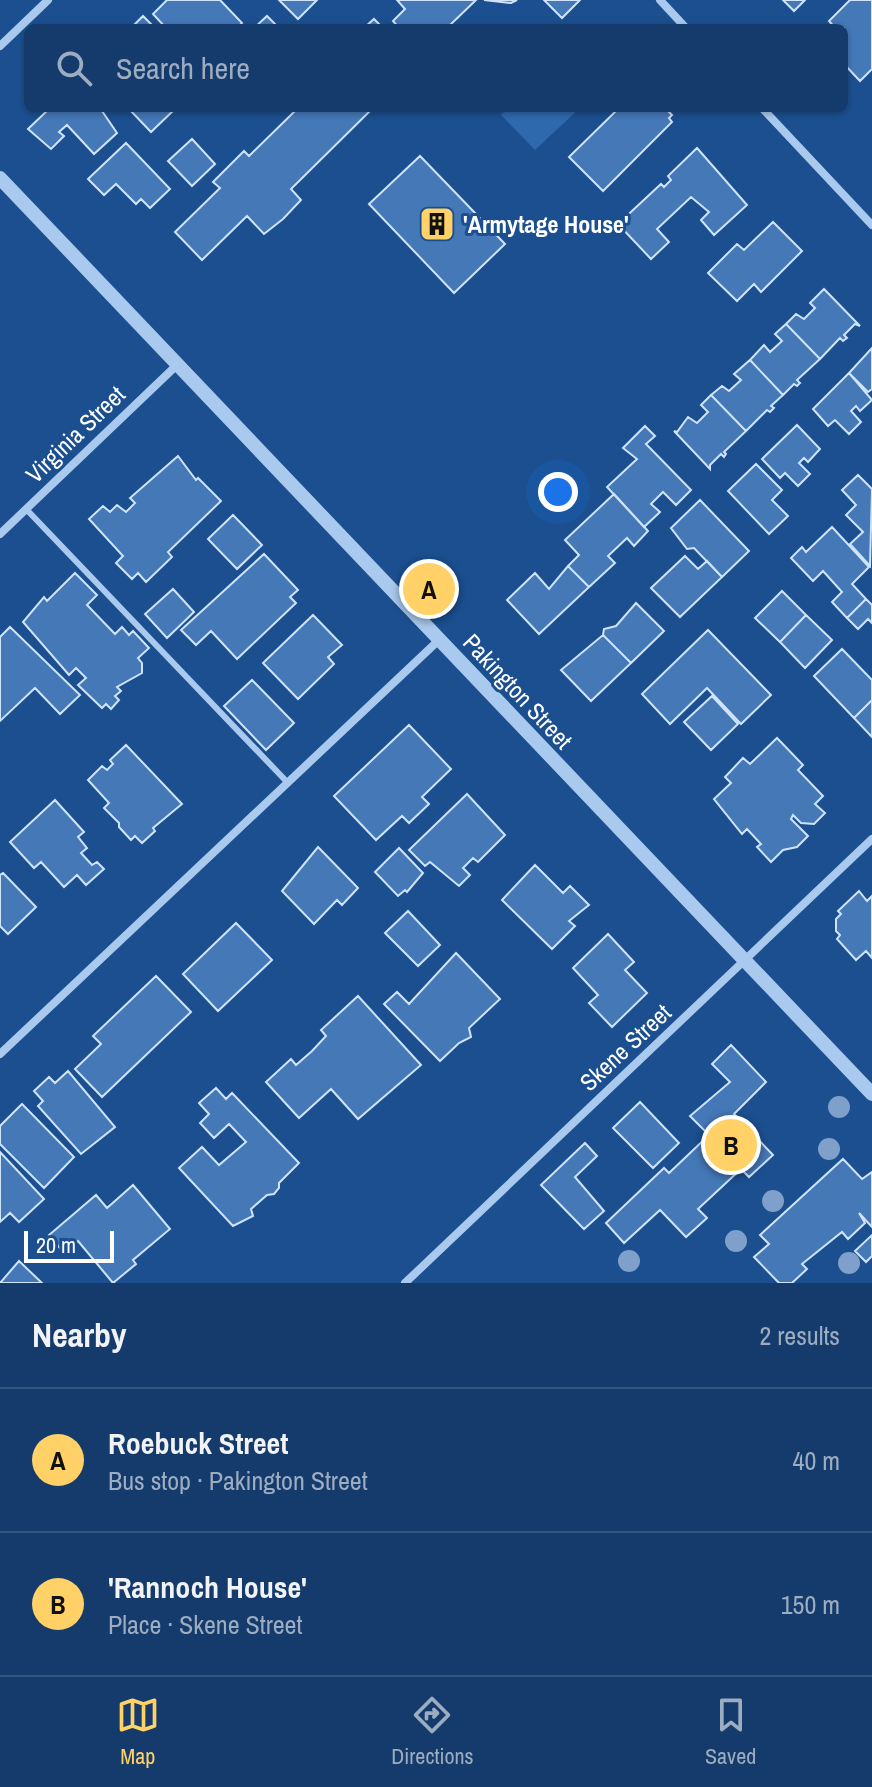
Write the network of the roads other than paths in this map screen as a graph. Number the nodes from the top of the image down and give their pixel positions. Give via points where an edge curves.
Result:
1 (48, 0) edge
2 (660, 0) edge
3 (682, 24) edge
4 (0, 46) edge
5 (766, 112) edge
6 (0, 178) edge
7 (872, 225) edge
8 (178, 364) junction
9 (26, 509) junction
10 (0, 534) edge
11 (440, 639) junction
12 (288, 783) junction
13 (872, 839) edge
14 (744, 962) junction
15 (0, 1054) edge
16 (872, 1094) edge
17 (405, 1283) edge

1 - 4 street
2 - 3 street
5 - 7 street
6 - 8 street, Pakington Street
8 - 9 street, Virginia Street
8 - 11 street, Pakington Street
9 - 10 street, Virginia Street
9 - 12 lane
11 - 12 street
11 - 14 street, Pakington Street
12 - 15 street
13 - 14 street, Skene Street
14 - 16 street, Pakington Street
14 - 17 street, Skene Street

